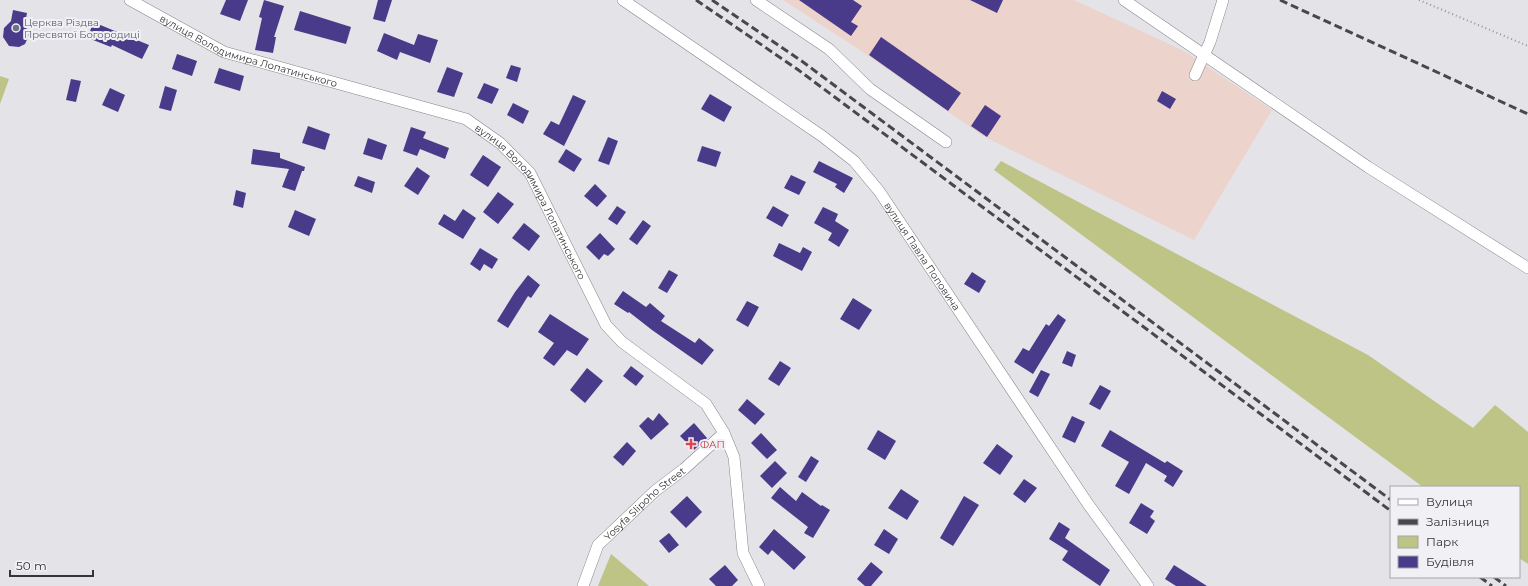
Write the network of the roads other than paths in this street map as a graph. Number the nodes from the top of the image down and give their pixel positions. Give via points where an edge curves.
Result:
1 (130, 0) edge
2 (623, 0) edge
3 (756, 0) edge
4 (1124, 0) edge
5 (1223, 0) edge
6 (1204, 55) junction
7 (1195, 75) dead end
8 (946, 142) dead end
9 (1528, 268) edge
10 (724, 433) junction
11 (583, 586) edge
12 (759, 586) edge
13 (1148, 586) edge

1 - 10 street, вулиця Володимира Лопатинського via 224,52 466,119 500,143 530,173 606,325 622,342 706,404
2 - 13 street, вулиця Павла Поповича via 822,136 854,161 879,191 1088,504
3 - 8 street via 829,49 870,88
4 - 6 street
5 - 6 street
6 - 7 street
6 - 9 street via 1368,167
10 - 11 street, Yosyfa Slipoho Street via 655,491 598,545
10 - 12 street, вулиця Володимира Лопатинського via 734,457 743,553

